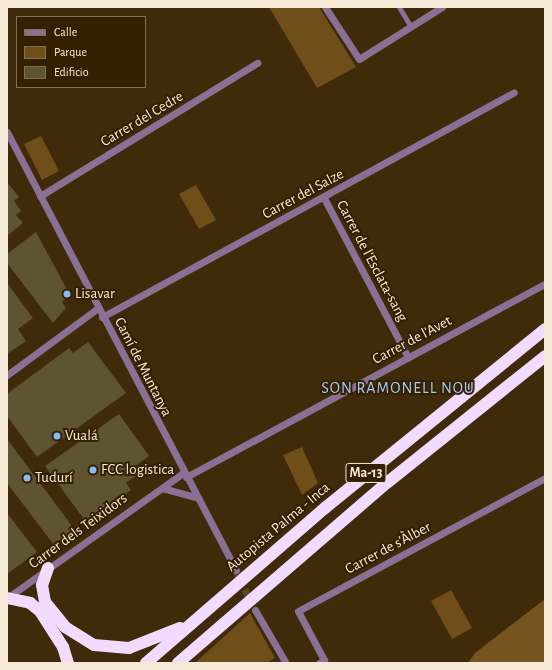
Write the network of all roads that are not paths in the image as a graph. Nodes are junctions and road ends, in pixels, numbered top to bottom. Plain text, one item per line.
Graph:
1 (326, 7) edge
2 (399, 7) edge
3 (442, 7) edge
4 (411, 27) junction
5 (257, 63) dead end
6 (514, 92) dead end
7 (7, 132) edge
8 (40, 196) junction
9 (324, 198) junction
10 (545, 284) edge
11 (98, 308) junction
12 (102, 317) junction
13 (545, 329) edge
14 (545, 356) edge
15 (408, 357) junction
16 (7, 375) edge
17 (185, 475) junction
18 (545, 478) edge
19 (162, 488) junction
20 (196, 497) junction
21 (48, 568) junction
22 (236, 570) tunnel mouth
23 (7, 598) edge
24 (255, 610) tunnel mouth
25 (192, 622) junction
26 (68, 663) edge
27 (146, 663) edge
28 (178, 663) edge
29 (286, 663) edge
30 (319, 663) edge

1 - 4 street
2 - 4 street
3 - 4 street
5 - 8 street, Carrer del Cedre
6 - 9 street, Carrer del Salze
7 - 8 street, Camí de Muntanya
8 - 11 street, Camí de Muntanya
9 - 12 street, Carrer del Salze
9 - 15 street, Carrer de l'Esclata-sang
10 - 15 street, Carrer de l'Avet
11 - 12 street, Camí de Muntanya
11 - 16 street
12 - 17 street, Camí de Muntanya
13 - 25 highway, Autopista Palma - Inca / Ma-13
14 - 28 highway, Ma-13
15 - 17 street, Carrer de l'Avet
17 - 19 street, Carrer dels Teixidors
17 - 20 street, Camí de Muntanya
18 - 30 street, Carrer de s'Àlber
19 - 20 street
19 - 21 street, Carrer dels Teixidors
20 - 22 street, Camí de Muntanya
21 - 23 street, Carrer dels Teixidors
21 - 25 highway
23 - 26 highway
24 - 29 street
25 - 27 highway, Autopista Palma - Inca / Ma-13

